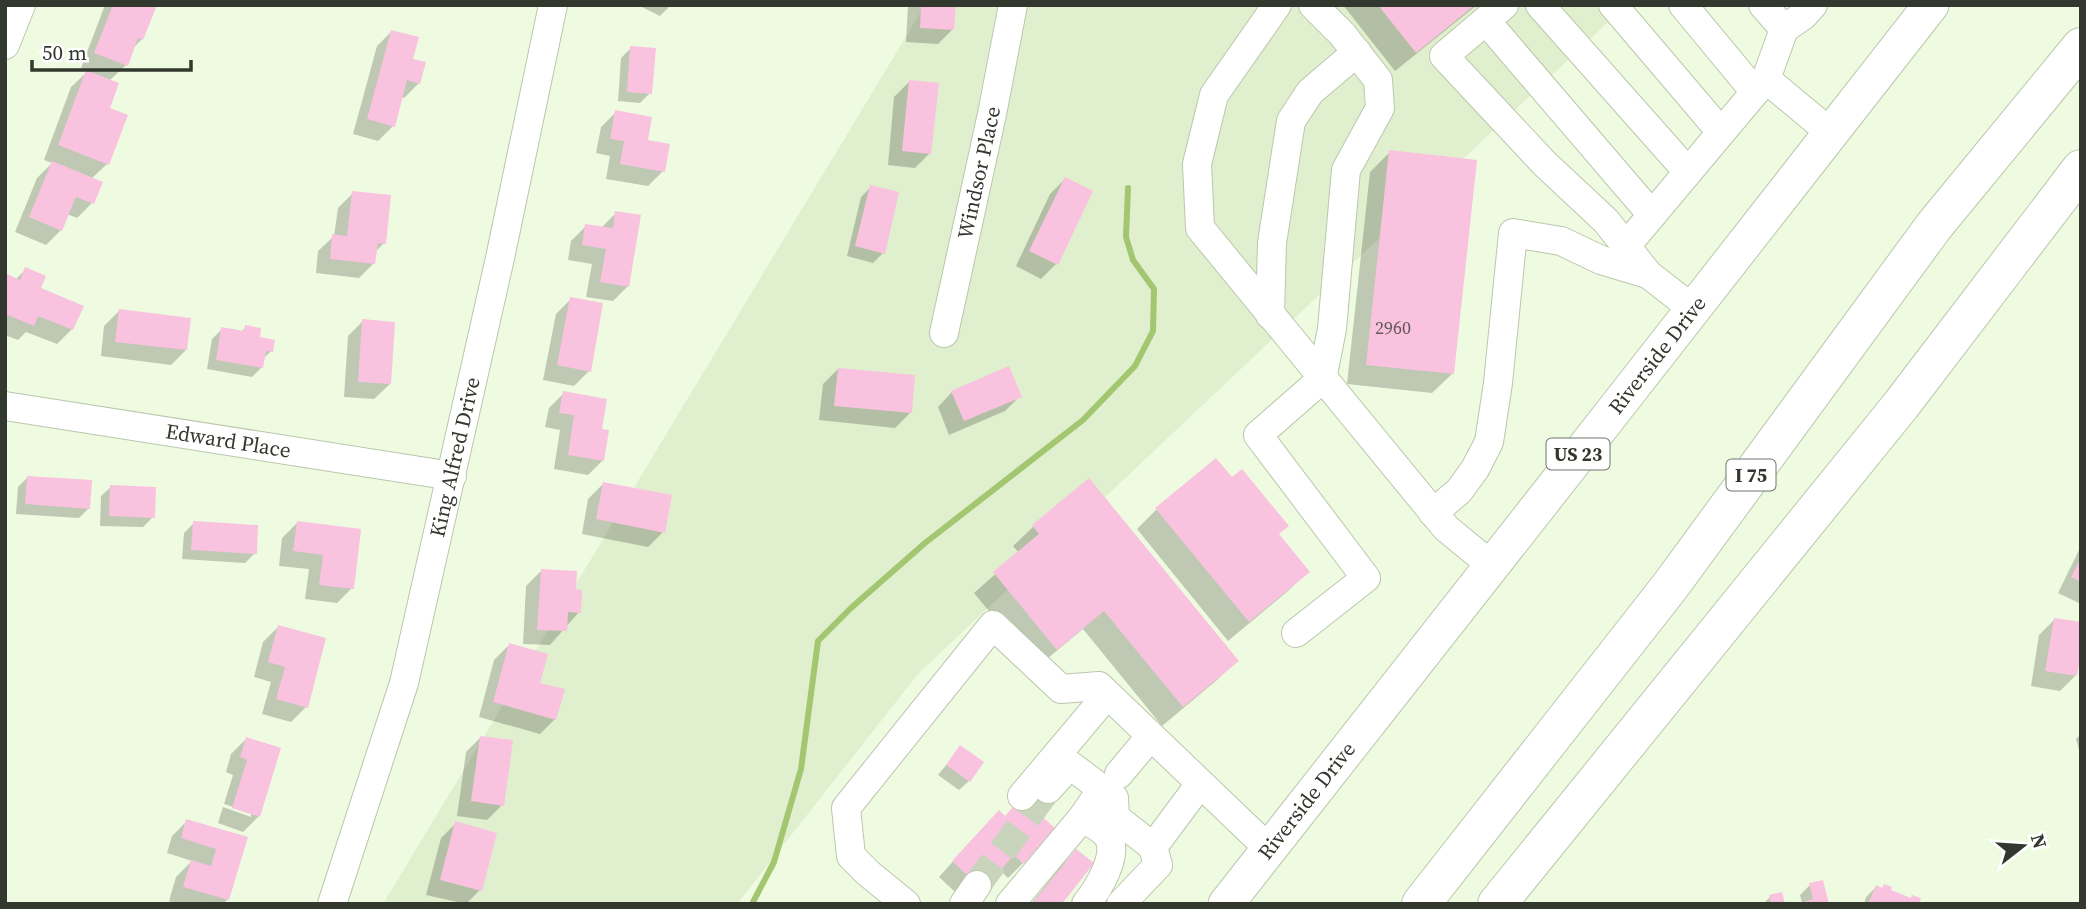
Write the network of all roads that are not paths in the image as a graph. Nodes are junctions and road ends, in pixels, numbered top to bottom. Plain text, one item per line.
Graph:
1 (21, 5) edge
2 (553, 5) edge
3 (1277, 5) edge
4 (1313, 5) edge
5 (1540, 5) edge
6 (1613, 5) edge
7 (1683, 5) edge
8 (1763, 5) edge
9 (1813, 5) edge
10 (1931, 5) edge
11 (1012, 8) edge
12 (1495, 13) edge
13 (1784, 29) junction
14 (5, 45) edge
15 (2081, 47) edge
16 (1357, 52) junction
17 (1761, 85) junction
18 (1721, 132) junction
19 (1832, 134) junction
20 (2081, 169) edge
21 (1688, 172) junction
22 (1652, 215) junction
23 (1626, 246) junction
24 (1648, 274) junction
25 (1693, 309) junction
26 (1270, 315) junction
27 (944, 333) dead end
28 (1322, 379) junction
29 (5, 406) edge
30 (452, 476) junction
31 (1433, 513) junction
32 (1491, 565) junction
33 (1296, 633) dead end
34 (1107, 695) junction
35 (1150, 737) junction
36 (1110, 781) junction
37 (1200, 785) junction
38 (1082, 818) junction
39 (1153, 847) junction
40 (1269, 849) junction
41 (332, 904) edge
42 (906, 904) edge
43 (1010, 904) edge
44 (1086, 904) edge
45 (1121, 904) edge
46 (1226, 904) edge
47 (1421, 904) edge
48 (1497, 904) edge

1 - 14 street
2 - 30 street, King Alfred Drive
3 - 26 street
4 - 16 street
5 - 21 street
6 - 18 street
7 - 17 street
8 - 13 street
9 - 13 street
10 - 19 main road, Riverside Drive / US 23
11 - 27 street, Windsor Place
12 - 22 street
12 - 23 street
13 - 17 street
15 - 47 highway, I 75
16 - 26 street
16 - 28 street
17 - 18 street
17 - 19 street
18 - 21 street
19 - 25 main road, Riverside Drive / US 23
20 - 48 highway
21 - 22 street
22 - 23 street
23 - 24 street
24 - 25 street
24 - 31 street
25 - 32 main road, Riverside Drive / US 23
26 - 28 street
28 - 31 street
28 - 33 street
29 - 30 street, Edward Place
30 - 41 street, King Alfred Drive
31 - 32 street
32 - 40 main road, Riverside Drive / US 23
34 - 35 street
34 - 36 street
34 - 42 street
35 - 36 street
35 - 37 street
36 - 38 street
36 - 39 street
37 - 39 street
37 - 40 street
38 - 43 street
38 - 44 street
39 - 45 street
40 - 46 main road, Riverside Drive / US 23

